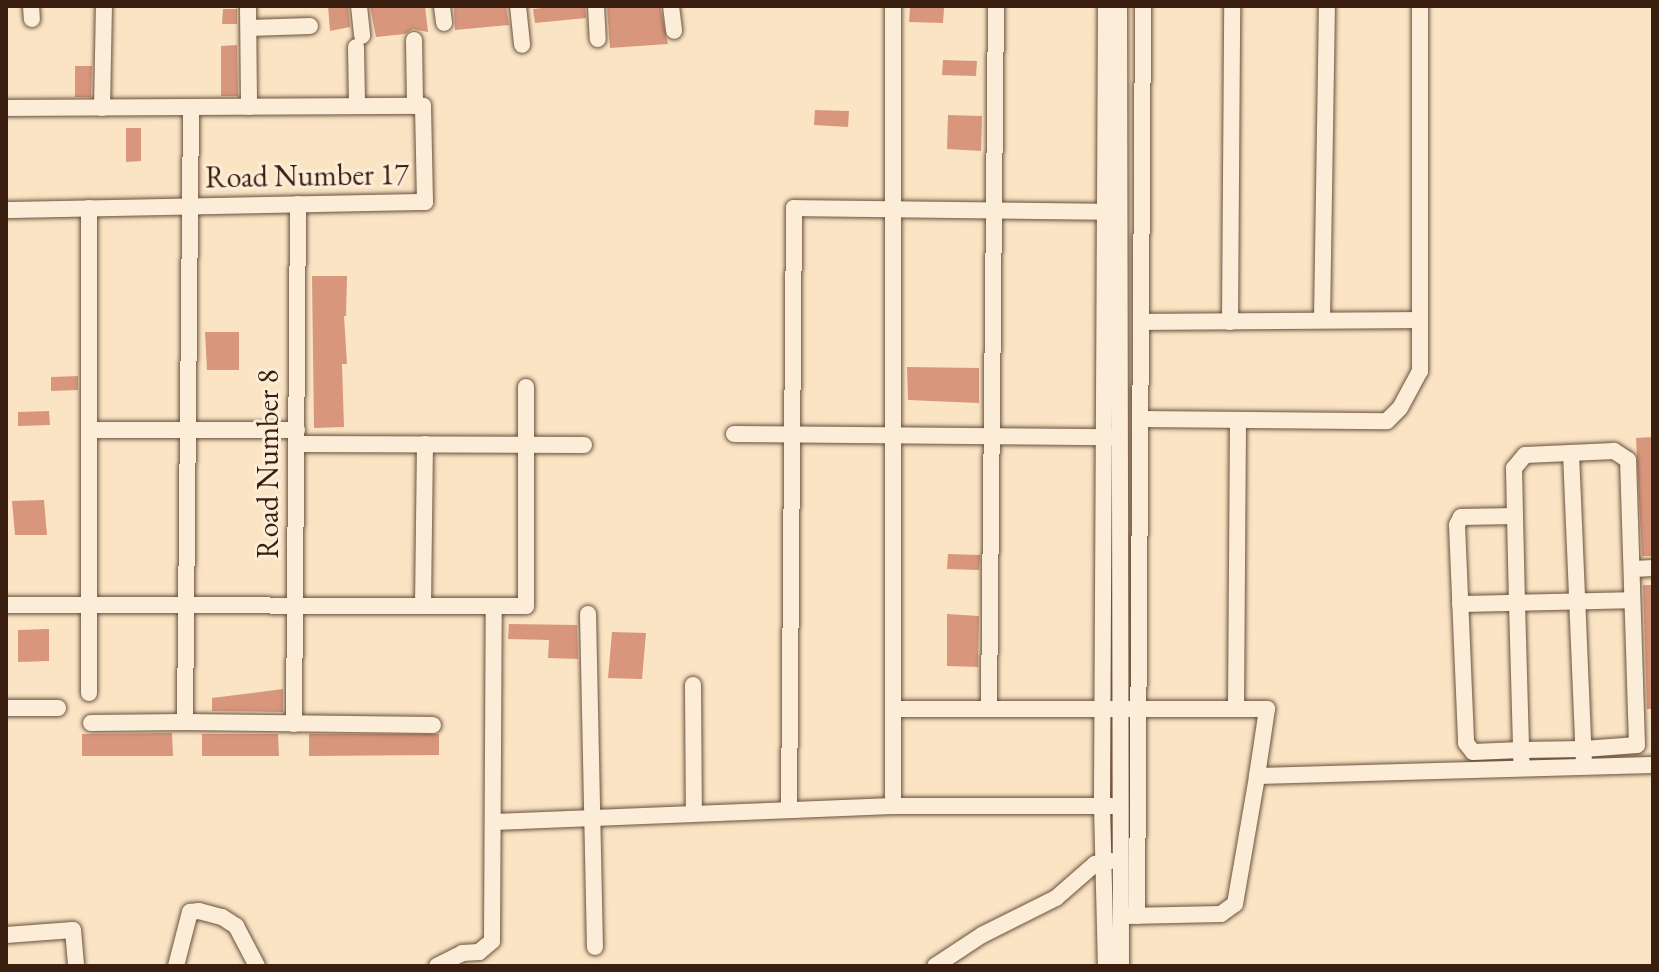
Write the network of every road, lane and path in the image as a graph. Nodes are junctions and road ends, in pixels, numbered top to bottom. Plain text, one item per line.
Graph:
1 (104, 6) edge
2 (248, 6) edge
3 (359, 6) edge
4 (518, 6) edge
5 (596, 6) edge
6 (671, 6) edge
7 (893, 6) edge
8 (996, 6) edge
9 (1143, 6) edge
10 (1232, 6) edge
11 (1327, 6) edge
12 (1420, 6) edge
13 (1117, 8) edge
14 (310, 26) dead end
15 (249, 28) junction
16 (674, 31) dead end
17 (598, 39) dead end
18 (414, 40) dead end
19 (522, 45) dead end
20 (357, 106) junction
21 (419, 106) junction
22 (191, 107) junction
23 (249, 107) junction
24 (6, 108) edge
25 (102, 108) junction
26 (298, 204) junction
27 (190, 206) junction
28 (89, 208) junction
29 (893, 208) junction
30 (994, 209) junction
31 (6, 210) edge
32 (1111, 212) junction
33 (1322, 320) junction
34 (1417, 320) junction
35 (1141, 322) junction
36 (1230, 322) junction
37 (526, 387) dead end
38 (1141, 419) junction
39 (1238, 420) junction
40 (89, 430) junction
41 (187, 430) junction
42 (734, 434) dead end
43 (792, 434) junction
44 (893, 435) junction
45 (992, 436) junction
46 (296, 437) junction
47 (1111, 437) junction
48 (425, 444) junction
49 (526, 445) junction
50 (584, 445) dead end
51 (1571, 453) junction
52 (1515, 516) junction
53 (1653, 568) edge
54 (1634, 569) dead end
55 (1632, 600) junction
56 (1578, 601) junction
57 (1517, 603) junction
58 (1460, 604) junction
59 (6, 605) edge
60 (89, 605) junction
61 (185, 606) junction
62 (296, 606) junction
63 (423, 606) junction
64 (494, 606) junction
65 (588, 614) dead end
66 (693, 685) dead end
67 (89, 693) dead end
68 (989, 707) junction
69 (6, 708) edge
70 (58, 708) dead end
71 (1111, 708) junction
72 (1236, 708) junction
73 (893, 709) junction
74 (1140, 709) junction
75 (185, 722) junction
76 (91, 723) dead end
77 (294, 724) junction
78 (433, 725) dead end
79 (1584, 749) junction
80 (1521, 750) junction
81 (1653, 765) edge
82 (1585, 767) junction
83 (1522, 768) junction
84 (1257, 776) junction
85 (893, 806) junction
86 (1110, 806) junction
87 (789, 810) junction
88 (694, 813) junction
89 (591, 818) junction
90 (494, 822) junction
91 (1111, 861) junction
92 (1120, 916) junction
93 (1137, 916) junction
94 (6, 935) edge
95 (595, 947) dead end
96 (76, 966) edge
97 (176, 966) edge
98 (257, 966) edge
99 (437, 966) edge
100 (935, 966) edge
101 (1106, 966) edge
102 (1121, 966) edge

1 - 25 street
2 - 15 street
3 - 20 street
4 - 19 street
5 - 17 street
6 - 16 street
7 - 29 street
8 - 30 street
9 - 35 street
10 - 36 street
11 - 33 street
12 - 34 street
13 - 32 street
14 - 15 street
15 - 23 street
18 - 21 street
20 - 21 street
20 - 23 street
21 - 26 street, Road Number 17
22 - 23 street
22 - 25 street
22 - 27 street
24 - 25 street
26 - 27 street, Road Number 17
26 - 46 street, Road Number 8
27 - 28 street, Road Number 17
27 - 41 street
28 - 31 street, Road Number 17
28 - 40 street
29 - 30 street
29 - 43 street
29 - 44 street
30 - 32 street
30 - 45 street
32 - 47 street
33 - 34 street
33 - 36 street
34 - 39 street
35 - 36 street
35 - 38 street
37 - 49 street
38 - 39 street
38 - 74 street
39 - 72 street
40 - 41 street
40 - 60 street
41 - 46 street
41 - 61 street
42 - 43 street
43 - 44 street
43 - 87 street
44 - 45 street
44 - 73 street
45 - 47 street
45 - 68 street
46 - 48 street
46 - 62 street, Road Number 8
47 - 71 street
48 - 49 street
48 - 63 street
49 - 50 street
49 - 64 street
51 - 52 street
51 - 55 street
51 - 56 street
52 - 57 street
52 - 58 street
53 - 54 street
55 - 56 street
55 - 79 street
56 - 57 street
56 - 79 street
57 - 58 street
57 - 80 street
58 - 80 street
59 - 60 street
60 - 61 street
60 - 67 street
61 - 62 street
61 - 75 street
62 - 63 street
62 - 77 street, Road Number 8
63 - 64 street
64 - 90 street
65 - 89 street
66 - 88 street
68 - 71 street
68 - 73 street
69 - 70 street
71 - 74 street
71 - 86 street
72 - 74 street
72 - 84 street
73 - 85 street
74 - 93 street
75 - 76 street
75 - 77 street
77 - 78 street
79 - 80 street
79 - 82 street
80 - 83 street
81 - 82 street
82 - 83 street
83 - 84 street
84 - 93 street
85 - 86 street
85 - 87 street
86 - 91 street
87 - 88 street
88 - 89 street
89 - 90 street
89 - 95 street
90 - 99 street
91 - 92 street
91 - 100 street
91 - 101 street
92 - 93 street
92 - 102 street
94 - 96 street
97 - 98 street

